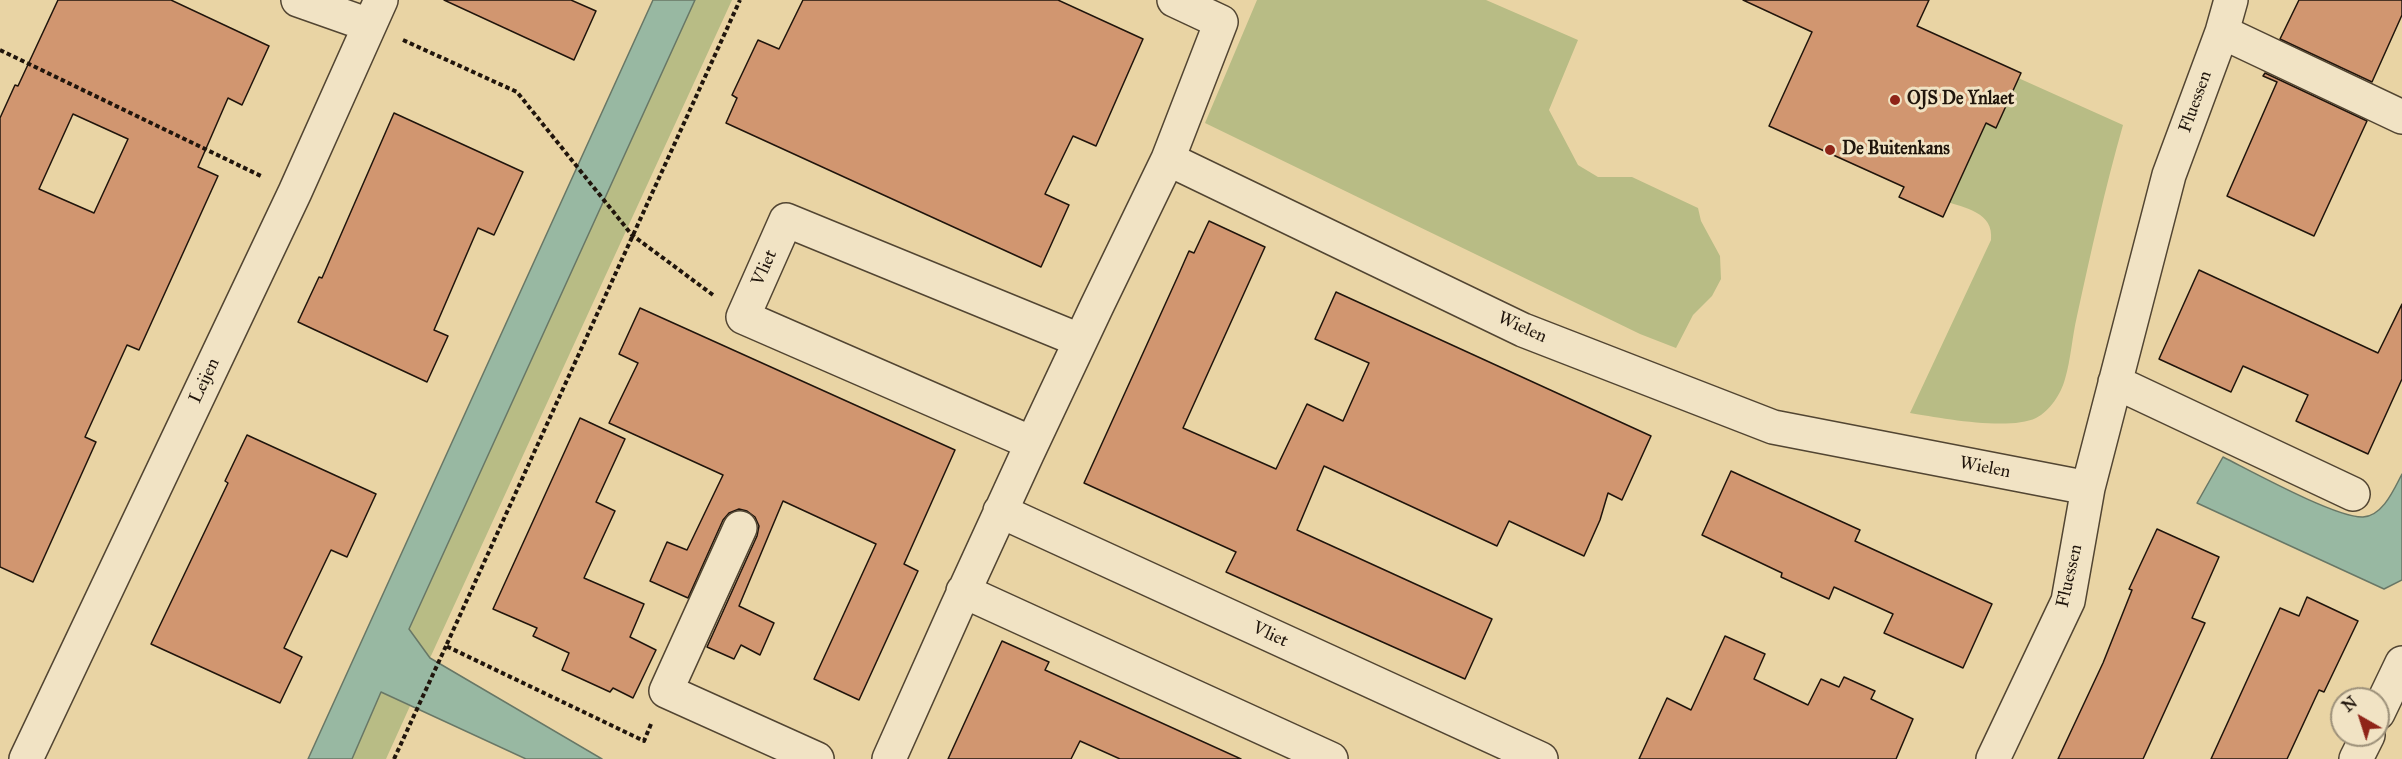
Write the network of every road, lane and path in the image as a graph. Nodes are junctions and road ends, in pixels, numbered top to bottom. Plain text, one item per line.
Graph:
1 (298, 0) edge
2 (740, 0) edge
3 (1174, 0) edge
4 (2231, 0) edge
5 (375, 12) edge
6 (2222, 32) junction
7 (0, 50) edge
8 (2402, 117) edge
9 (1168, 159) junction
10 (295, 192) junction
11 (632, 235) junction
12 (743, 317) junction
13 (1079, 340) junction
14 (2115, 382) junction
15 (1032, 443) junction
16 (2088, 488) junction
17 (2353, 494) dead end
18 (1000, 511) junction
19 (740, 528) dead end
20 (963, 591) junction
21 (446, 646) junction
22 (2402, 663) edge
23 (2390, 688) edge
24 (666, 691) junction
25 (26, 759) edge
26 (394, 759) edge
27 (817, 759) edge
28 (889, 759) edge
29 (1331, 759) edge
30 (1541, 759) edge
31 (1993, 759) edge

1 - 5 street
2 - 11 path
3 - 9 street
4 - 6 street, Fluessen
5 - 10 street, Leijen
5 - 11 path
6 - 8 street
6 - 14 street, Fluessen
7 - 10 path
9 - 13 street
9 - 16 street, Wielen
10 - 25 street, Leijen
11 - 12 path
11 - 21 path
12 - 13 street, Vliet
12 - 15 street
13 - 15 street
14 - 16 street, Fluessen
14 - 17 street
15 - 18 street
16 - 31 street, Fluessen
18 - 20 street
18 - 30 street, Vliet
19 - 24 street
20 - 28 street
20 - 29 street
21 - 24 path
21 - 26 path
22 - 23 street
24 - 27 street

